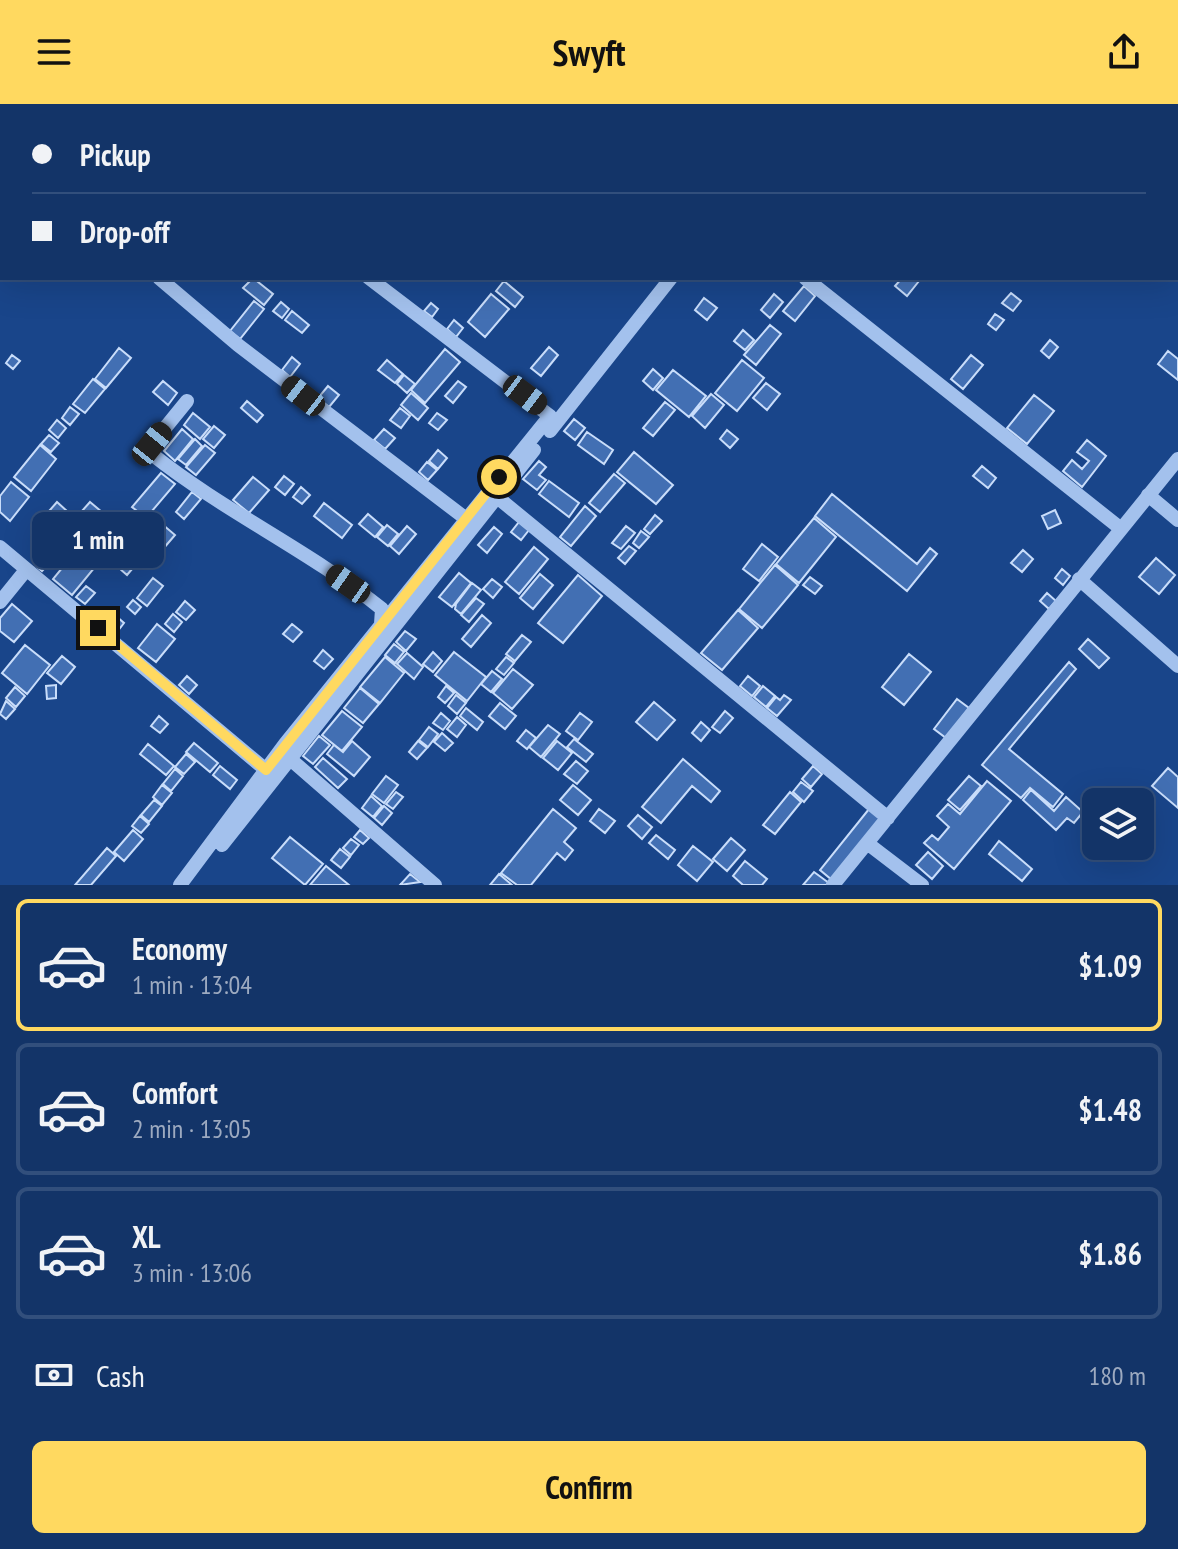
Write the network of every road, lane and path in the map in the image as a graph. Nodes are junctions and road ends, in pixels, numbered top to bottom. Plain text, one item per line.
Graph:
1 (161, 280) edge
2 (372, 280) edge
3 (669, 280) edge
4 (808, 280) edge
5 (187, 401) dead end
6 (1178, 459) edge
7 (1148, 495) junction
8 (497, 497) junction
9 (465, 518) junction
10 (1178, 520) edge
11 (1120, 528) junction
12 (0, 547) edge
13 (26, 570) junction
14 (1079, 579) junction
15 (0, 602) edge
16 (381, 624) junction
17 (1178, 666) edge
18 (289, 758) junction
19 (266, 770) junction
20 (888, 818) junction
21 (867, 843) junction
22 (180, 885) edge
23 (191, 885) edge
24 (435, 885) edge
25 (833, 885) edge
26 (922, 885) edge

1 - 9 street
2 - 9 street
3 - 8 street
4 - 11 street
5 - 16 street
6 - 7 street
7 - 10 street
7 - 11 street
8 - 18 street
8 - 20 street
9 - 16 street
11 - 14 street
12 - 13 street
13 - 15 street
13 - 19 street
14 - 17 street
14 - 20 street
16 - 19 street
18 - 23 street
18 - 24 street
19 - 22 street
20 - 21 street
21 - 25 street
21 - 26 street

